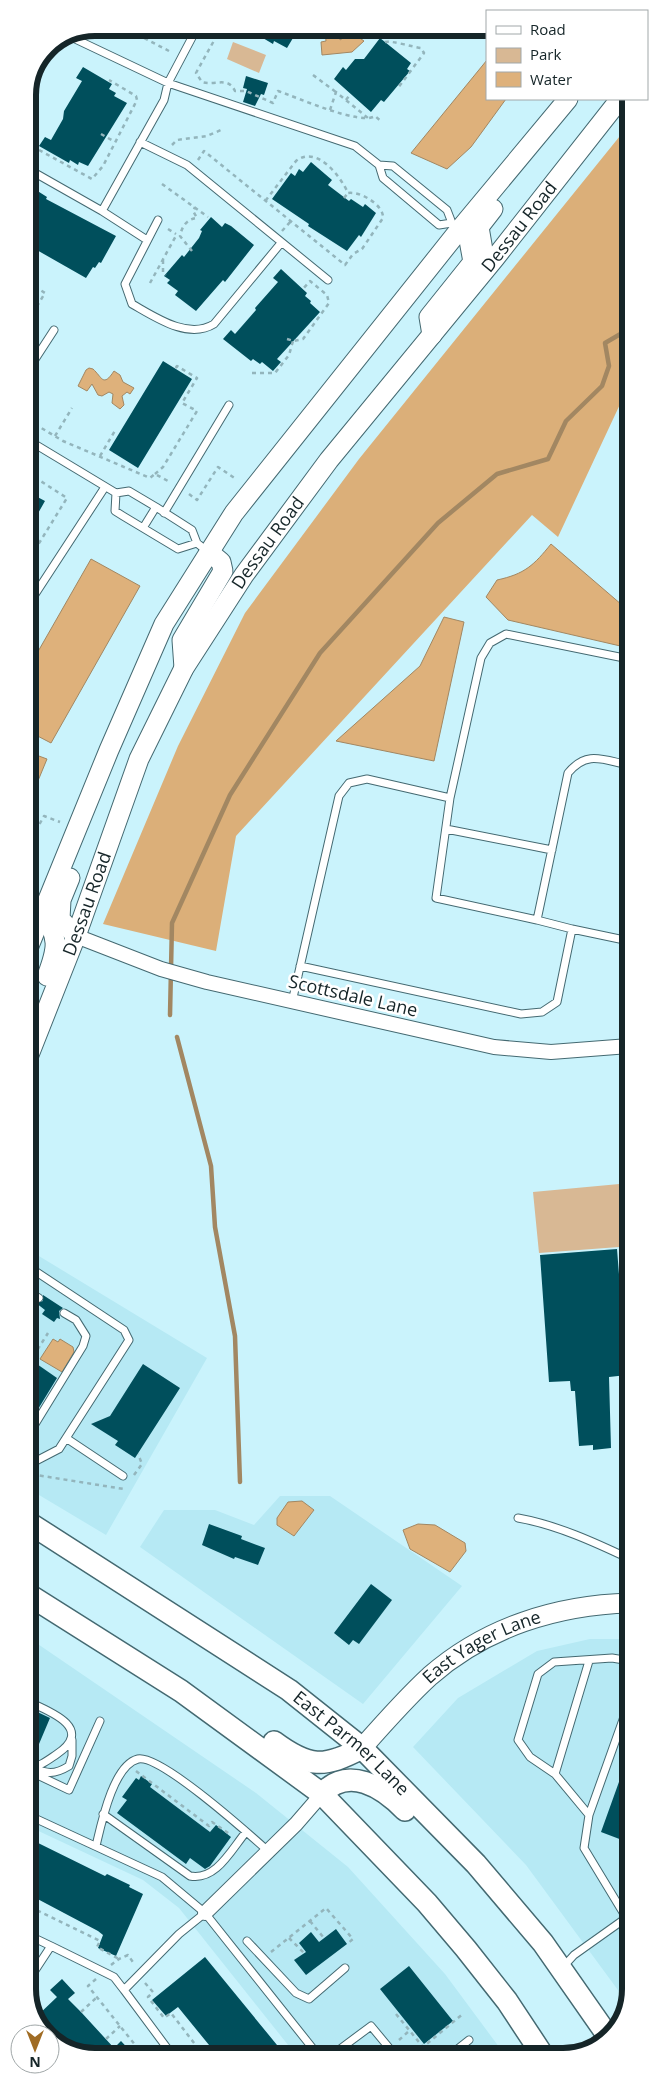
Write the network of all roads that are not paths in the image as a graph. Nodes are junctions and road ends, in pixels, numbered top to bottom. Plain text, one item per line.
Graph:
1 (193, 36) edge
2 (76, 39) edge
3 (168, 83) junction
4 (567, 100) edge
5 (619, 100) edge
6 (140, 142) junction
7 (520, 157) junction
8 (379, 164) junction
9 (36, 176) edge
10 (102, 211) junction
11 (158, 220) dead end
12 (456, 226) junction
13 (147, 240) junction
14 (281, 243) junction
15 (486, 268) junction
16 (328, 280) dead end
17 (54, 330) dead end
18 (432, 335) junction
19 (36, 358) edge
20 (229, 404) dead end
21 (36, 445) edge
22 (105, 487) junction
23 (116, 493) junction
24 (156, 507) junction
25 (164, 513) junction
26 (143, 528) junction
27 (203, 548) junction
28 (36, 593) edge
29 (622, 658) edge
30 (184, 668) junction
31 (622, 764) edge
32 (450, 798) junction
33 (78, 828) junction
34 (446, 829) junction
35 (552, 850) junction
36 (36, 898) edge
37 (36, 907) edge
38 (537, 920) junction
39 (572, 929) junction
40 (76, 936) junction
41 (622, 940) edge
42 (300, 966) junction
43 (292, 1002) junction
44 (45, 1014) junction
45 (36, 1037) edge
46 (622, 1047) edge
47 (36, 1271) edge
48 (36, 1296) edge
49 (39, 1298) dead end
50 (64, 1313) dead end
51 (36, 1423) edge
52 (66, 1438) junction
53 (36, 1461) edge
54 (123, 1476) dead end
55 (518, 1518) dead end
56 (36, 1527) edge
57 (622, 1556) edge
58 (39, 1603) edge
59 (622, 1603) edge
60 (622, 1660) edge
61 (589, 1661) junction
62 (168, 1682) junction
63 (36, 1705) edge
64 (100, 1722) dead end
65 (622, 1722) edge
66 (72, 1739) junction
67 (362, 1748) junction
68 (36, 1766) edge
69 (36, 1769) edge
70 (36, 1771) edge
71 (555, 1774) junction
72 (322, 1794) junction
73 (103, 1814) junction
74 (589, 1815) junction
75 (36, 1819) edge
76 (246, 1832) junction
77 (96, 1846) junction
78 (268, 1851) junction
79 (484, 1872) junction
80 (622, 1911) edge
81 (205, 1913) junction
82 (622, 1921) edge
83 (36, 1939) edge
84 (248, 1942) dead end
85 (50, 1946) junction
86 (36, 1968) edge
87 (345, 1968) dead end
88 (561, 1969) junction
89 (124, 1990) junction
90 (604, 2031) edge
91 (469, 2040) dead end
92 (166, 2048) edge
93 (312, 2048) edge
94 (341, 2048) edge
95 (389, 2048) edge
96 (459, 2048) edge
97 (538, 2048) edge

1 - 3 lane
2 - 3 lane
3 - 6 lane
3 - 8 lane
4 - 7 main road, Dessau Road
5 - 15 main road, Dessau Road
6 - 10 lane
6 - 14 lane
7 - 12 main road, Dessau Road
7 - 15 main road
8 - 12 lane
8 - 12 lane
9 - 10 lane
10 - 13 lane
11 - 13 lane
12 - 18 main road
12 - 27 main road, Dessau Road
13 - 14 lane
14 - 16 lane
15 - 18 main road, Dessau Road
17 - 19 lane
18 - 30 main road, Dessau Road
20 - 25 lane
21 - 22 lane
22 - 23 lane
22 - 28 lane
23 - 24 lane
23 - 26 lane
24 - 25 lane
24 - 26 lane
25 - 27 lane
26 - 27 lane
27 - 30 main road
27 - 33 main road, Dessau Road
29 - 32 lane
30 - 40 main road, Dessau Road
31 - 35 lane
32 - 34 lane
32 - 42 lane
33 - 36 main road, Dessau Road
33 - 40 main road
34 - 35 lane
34 - 38 lane
35 - 38 lane
37 - 44 main road
38 - 39 lane
39 - 41 lane
39 - 42 lane
40 - 43 street, Scottsdale Lane
40 - 44 main road, Dessau Road
42 - 43 lane
43 - 46 street, Scottsdale Lane
44 - 45 main road, Dessau Road
47 - 52 lane
48 - 49 lane
50 - 51 lane
52 - 53 lane
52 - 54 lane
55 - 57 lane
56 - 67 main road, East Parmer Lane
58 - 62 main road
59 - 67 main road, East Yager Lane
60 - 61 lane
61 - 71 lane
61 - 71 lane
62 - 67 main road
62 - 72 main road
63 - 66 lane
64 - 70 lane
65 - 74 lane
66 - 68 lane
66 - 69 lane
67 - 79 main road, East Parmer Lane
71 - 74 lane
72 - 78 street
72 - 79 main road
72 - 97 main road
73 - 76 lane
73 - 76 lane
73 - 77 lane
74 - 80 lane
75 - 77 lane
76 - 78 lane
77 - 81 lane
78 - 81 street
79 - 88 main road, East Parmer Lane
81 - 89 lane
81 - 93 lane
82 - 88 lane
83 - 85 lane
84 - 87 lane
85 - 86 lane
85 - 89 lane
88 - 90 main road, East Parmer Lane
89 - 92 lane
91 - 96 lane
94 - 95 lane

